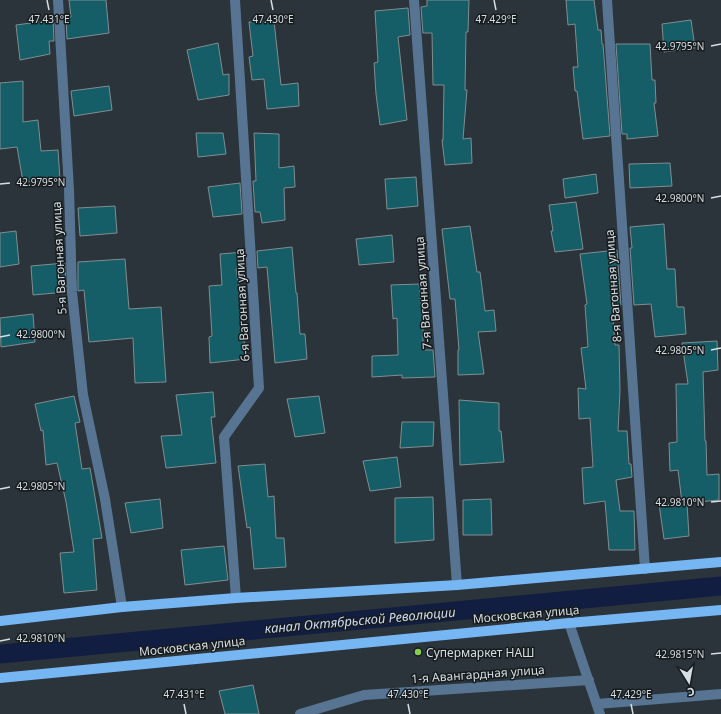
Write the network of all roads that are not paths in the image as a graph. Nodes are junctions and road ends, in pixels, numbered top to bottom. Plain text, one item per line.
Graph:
1 (58, 0) edge
2 (235, 0) edge
3 (414, 0) edge
4 (608, 0) edge
5 (721, 562) edge
6 (645, 569) junction
7 (457, 585) junction
8 (236, 598) junction
9 (122, 606) junction
10 (721, 610) edge
11 (0, 620) edge
12 (569, 622) junction
13 (0, 678) edge
14 (589, 680) junction
15 (721, 694) edge
16 (598, 709) edge
17 (300, 714) edge

1 - 9 street, 5-я Вагонная улица
2 - 8 street, 6-я Вагонная улица
3 - 7 street, 7-я Вагонная улица
4 - 6 street, 8-я Вагонная улица
5 - 6 main road
6 - 7 main road
7 - 8 main road
8 - 9 main road
9 - 11 main road
10 - 12 main road, Московская улица
12 - 13 main road, Московская улица
12 - 14 street
14 - 16 street
14 - 17 street, 1-я Авангардная улица
15 - 16 street

